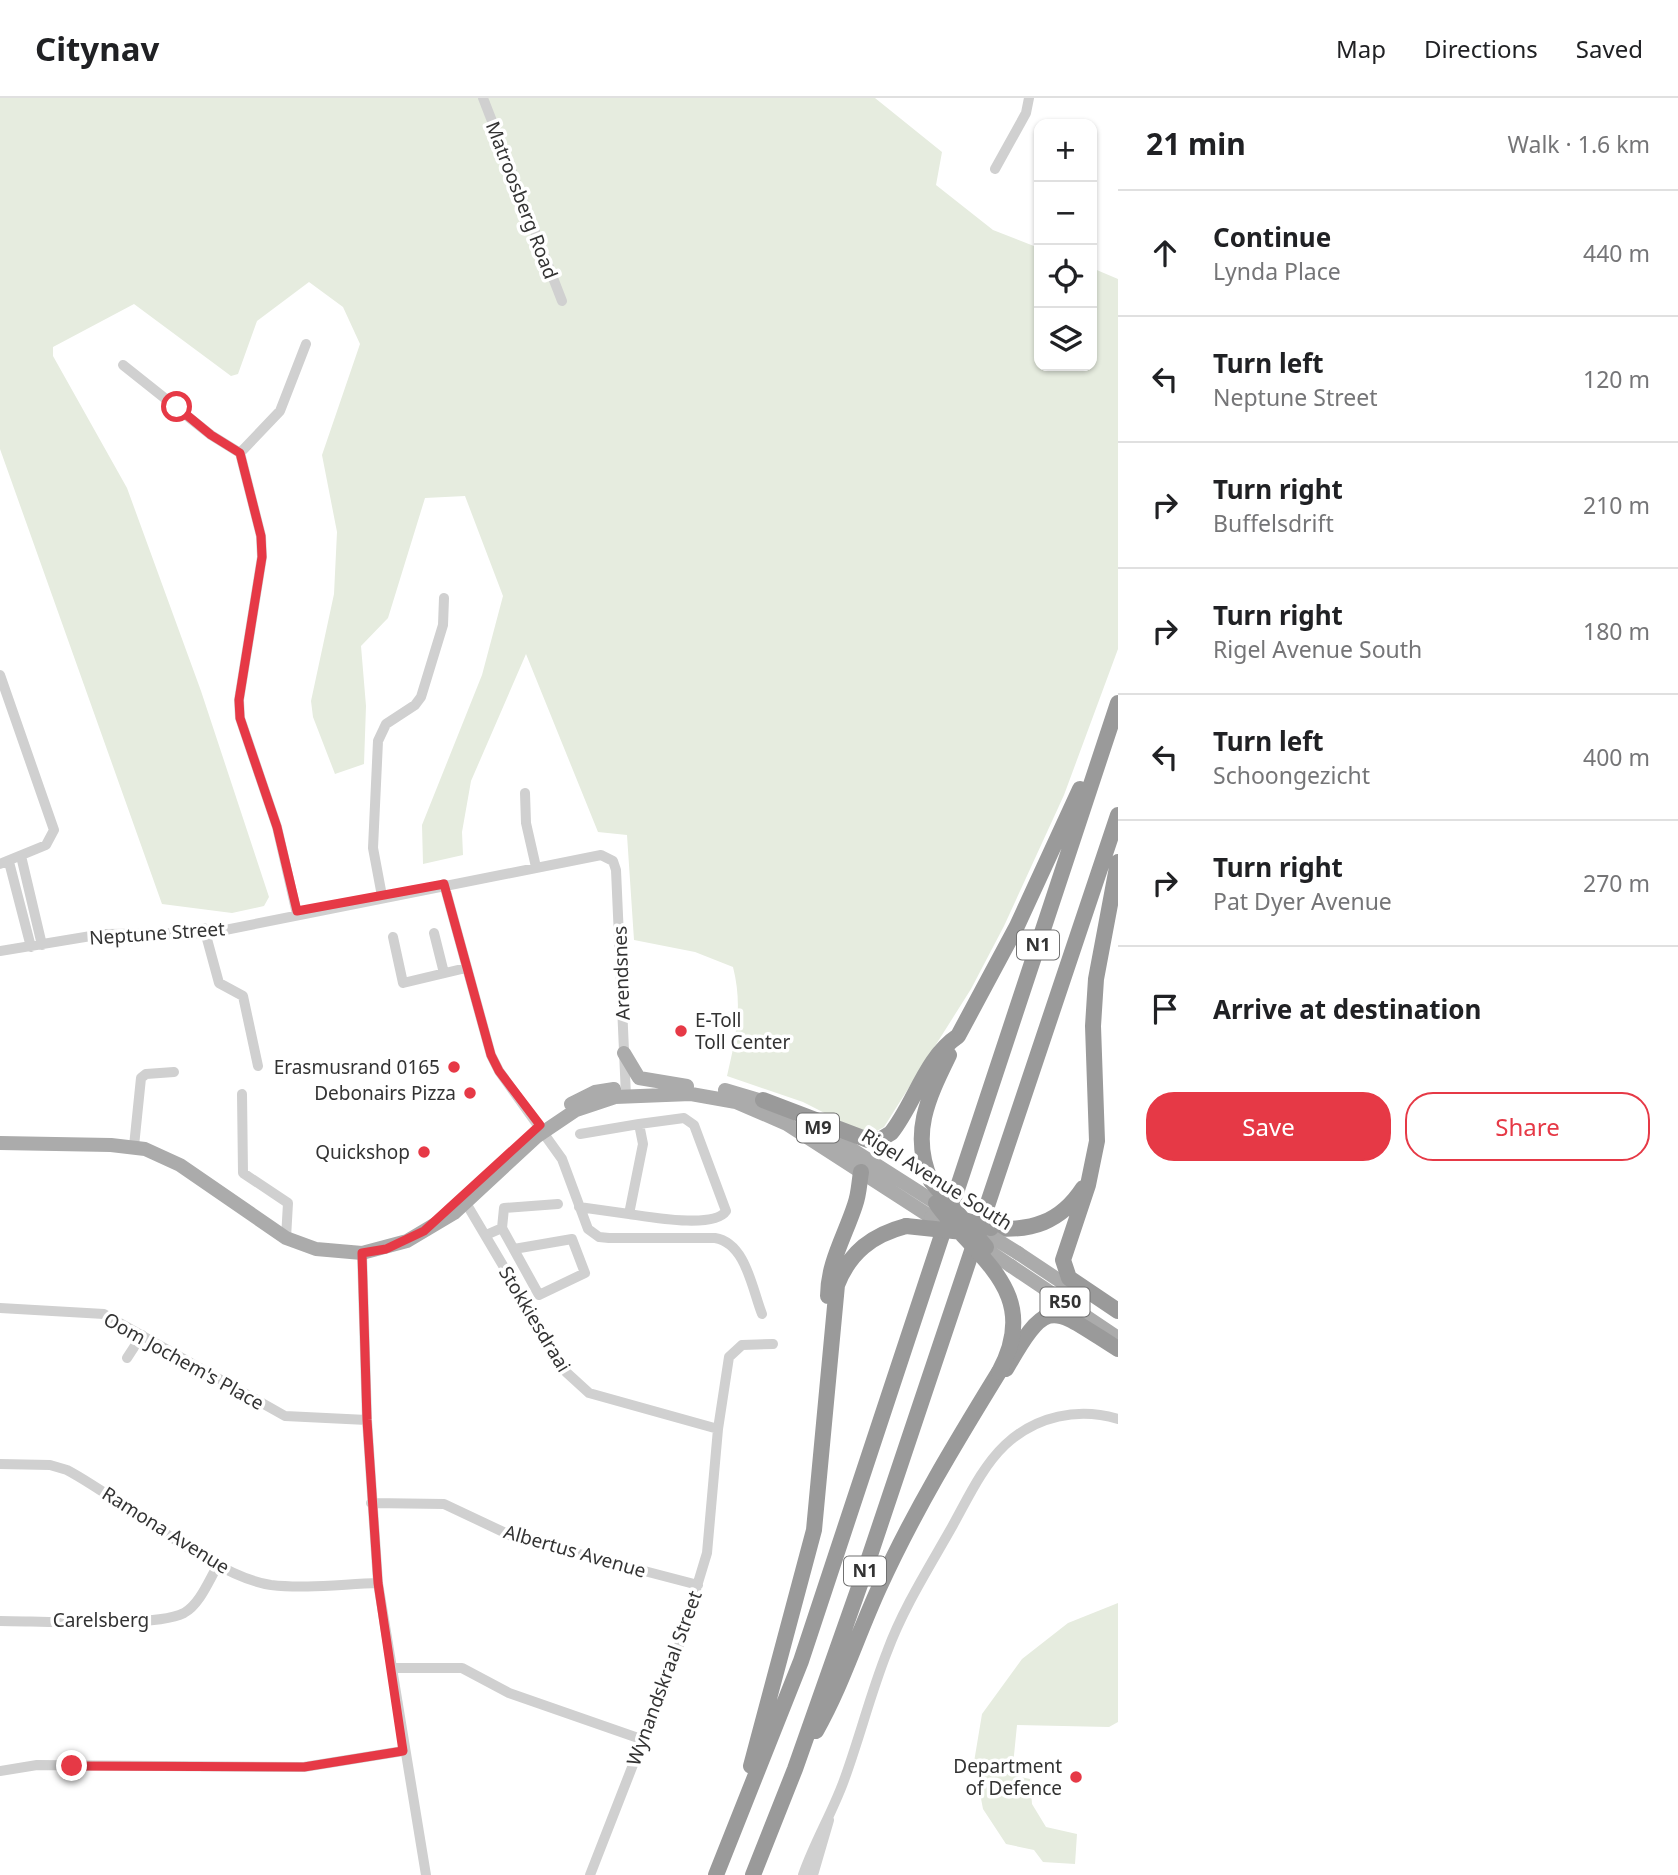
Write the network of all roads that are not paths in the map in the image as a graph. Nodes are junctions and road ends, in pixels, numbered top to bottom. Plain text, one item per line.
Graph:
1 (483, 98) edge
2 (1029, 98) edge
3 (995, 169) dead end
4 (562, 301) dead end
5 (306, 344) dead end
6 (123, 365) dead end
7 (240, 453) junction
8 (444, 598) dead end
9 (0, 675) edge
10 (1118, 704) edge
11 (526, 793) dead end
12 (1118, 815) edge
13 (21, 856) junction
14 (605, 856) joint
15 (1118, 862) edge
16 (4, 863) edge
17 (536, 867) junction
18 (444, 884) junction
19 (382, 896) junction
20 (297, 913) junction
21 (204, 931) junction
22 (434, 933) dead end
23 (393, 937) dead end
24 (36, 943) junction
25 (0, 950) edge
26 (466, 968) junction
27 (444, 973) junction
28 (958, 1036) junction
29 (624, 1053) junction
30 (258, 1066) dead end
31 (174, 1072) dead end
32 (696, 1087) junction
33 (625, 1092) junction
34 (242, 1094) dead end
35 (763, 1100) junction
36 (1096, 1106) junction
37 (639, 1124) junction
38 (542, 1128) junction
39 (580, 1134) dead end
40 (0, 1143) edge
41 (134, 1146) junction
42 (866, 1166) junction
43 (464, 1199) junction
44 (558, 1204) dead end
45 (579, 1207) junction
46 (628, 1214) junction
47 (947, 1217) junction
48 (502, 1227) junction
49 (485, 1236) junction
50 (987, 1237) junction
51 (286, 1238) junction
52 (514, 1249) junction
53 (362, 1253) junction
54 (1015, 1260) junction
55 (0, 1308) edge
56 (1118, 1311) edge
57 (762, 1314) dead end
58 (1118, 1318) edge
59 (142, 1335) junction
60 (1118, 1338) edge
61 (773, 1344) dead end
62 (1118, 1349) edge
63 (127, 1358) dead end
64 (825, 1407) junction
65 (1118, 1419) edge
66 (367, 1420) junction
67 (965, 1428) junction
68 (719, 1429) junction
69 (0, 1464) edge
70 (371, 1503) junction
71 (218, 1565) junction
72 (378, 1583) junction
73 (698, 1585) junction
74 (0, 1620) edge
75 (392, 1668) junction
76 (640, 1740) junction
77 (403, 1751) junction
78 (795, 1769) junction
79 (0, 1771) edge
80 (830, 1814) junction
81 (732, 1839) junction
82 (426, 1875) edge
83 (590, 1875) edge
84 (716, 1875) edge
85 (753, 1875) edge
86 (803, 1875) edge
87 (814, 1875) edge

1 - 4 street, Matroosberg Road
2 - 3 street
5 - 7 street
6 - 7 street
7 - 20 street
8 - 19 street
9 - 13 street
10 - 28 highway
10 - 81 highway, N1
11 - 17 street
12 - 78 highway, N1
13 - 16 street
13 - 24 street
14 - 17 street, Neptune Street
14 - 29 street, Arendsnes
15 - 36 highway
16 - 24 street
17 - 18 street, Neptune Street
18 - 19 street, Neptune Street
18 - 26 street
19 - 20 street, Neptune Street
20 - 21 street, Neptune Street
21 - 24 street, Neptune Street
21 - 30 street
22 - 27 street
23 - 27 street
24 - 25 street, Neptune Street
26 - 27 street
26 - 38 street
28 - 35 highway
28 - 47 highway, bridge
29 - 32 main road
29 - 33 street, Arendsnes
31 - 41 street
32 - 33 main road, Rigel Avenue South / M9
32 - 35 main road, Rigel Avenue South / M9
33 - 38 main road, Rigel Avenue South / M9
33 - 42 main road, Rigel Avenue South / M9
34 - 51 street
35 - 42 main road, Rigel Avenue South / M9
36 - 50 highway
36 - 56 highway
37 - 39 street
37 - 46 street
37 - 46 street
38 - 43 main road, Rigel Avenue South / M9
38 - 45 street
40 - 41 main road, Rigel Avenue South / M9
41 - 51 main road, Rigel Avenue South / M9
42 - 47 main road, Rigel Avenue South / R50
42 - 47 main road, Rigel Avenue South / R50
42 - 64 highway
43 - 49 street, Stokkiesdraai
43 - 53 main road, Rigel Avenue South / M9
44 - 48 street
45 - 46 street
45 - 57 street
47 - 50 highway, bridge
47 - 50 main road, Rigel Avenue South / R50, bridge
47 - 64 highway, bridge
47 - 67 highway, bridge
48 - 49 street
48 - 52 street
49 - 68 street, Stokkiesdraai
50 - 54 main road, Rigel Avenue South / R50, bridge
51 - 53 main road, Rigel Avenue South / M9
52 - 52 street
53 - 66 street
54 - 58 main road, Rigel Avenue South / R50
54 - 60 main road, Rigel Avenue South / R50
55 - 59 street, Oom Jochem's Place
59 - 63 street
59 - 66 street, Oom Jochem's Place
61 - 68 street, Wynandskraal Street
62 - 67 highway
64 - 81 highway
65 - 80 street
66 - 70 street
67 - 78 highway
68 - 73 street, Wynandskraal Street
69 - 71 street, Ramona Avenue
70 - 72 street
70 - 73 street, Albertus Avenue
71 - 72 street, Ramona Avenue
71 - 74 street, Carelsberg
72 - 75 street
73 - 76 street, Wynandskraal Street
75 - 76 street
75 - 77 street
76 - 83 street, Wynandskraal Street
77 - 79 street
77 - 82 street
78 - 85 highway, N1
80 - 86 street
80 - 87 street
81 - 84 highway, N1

